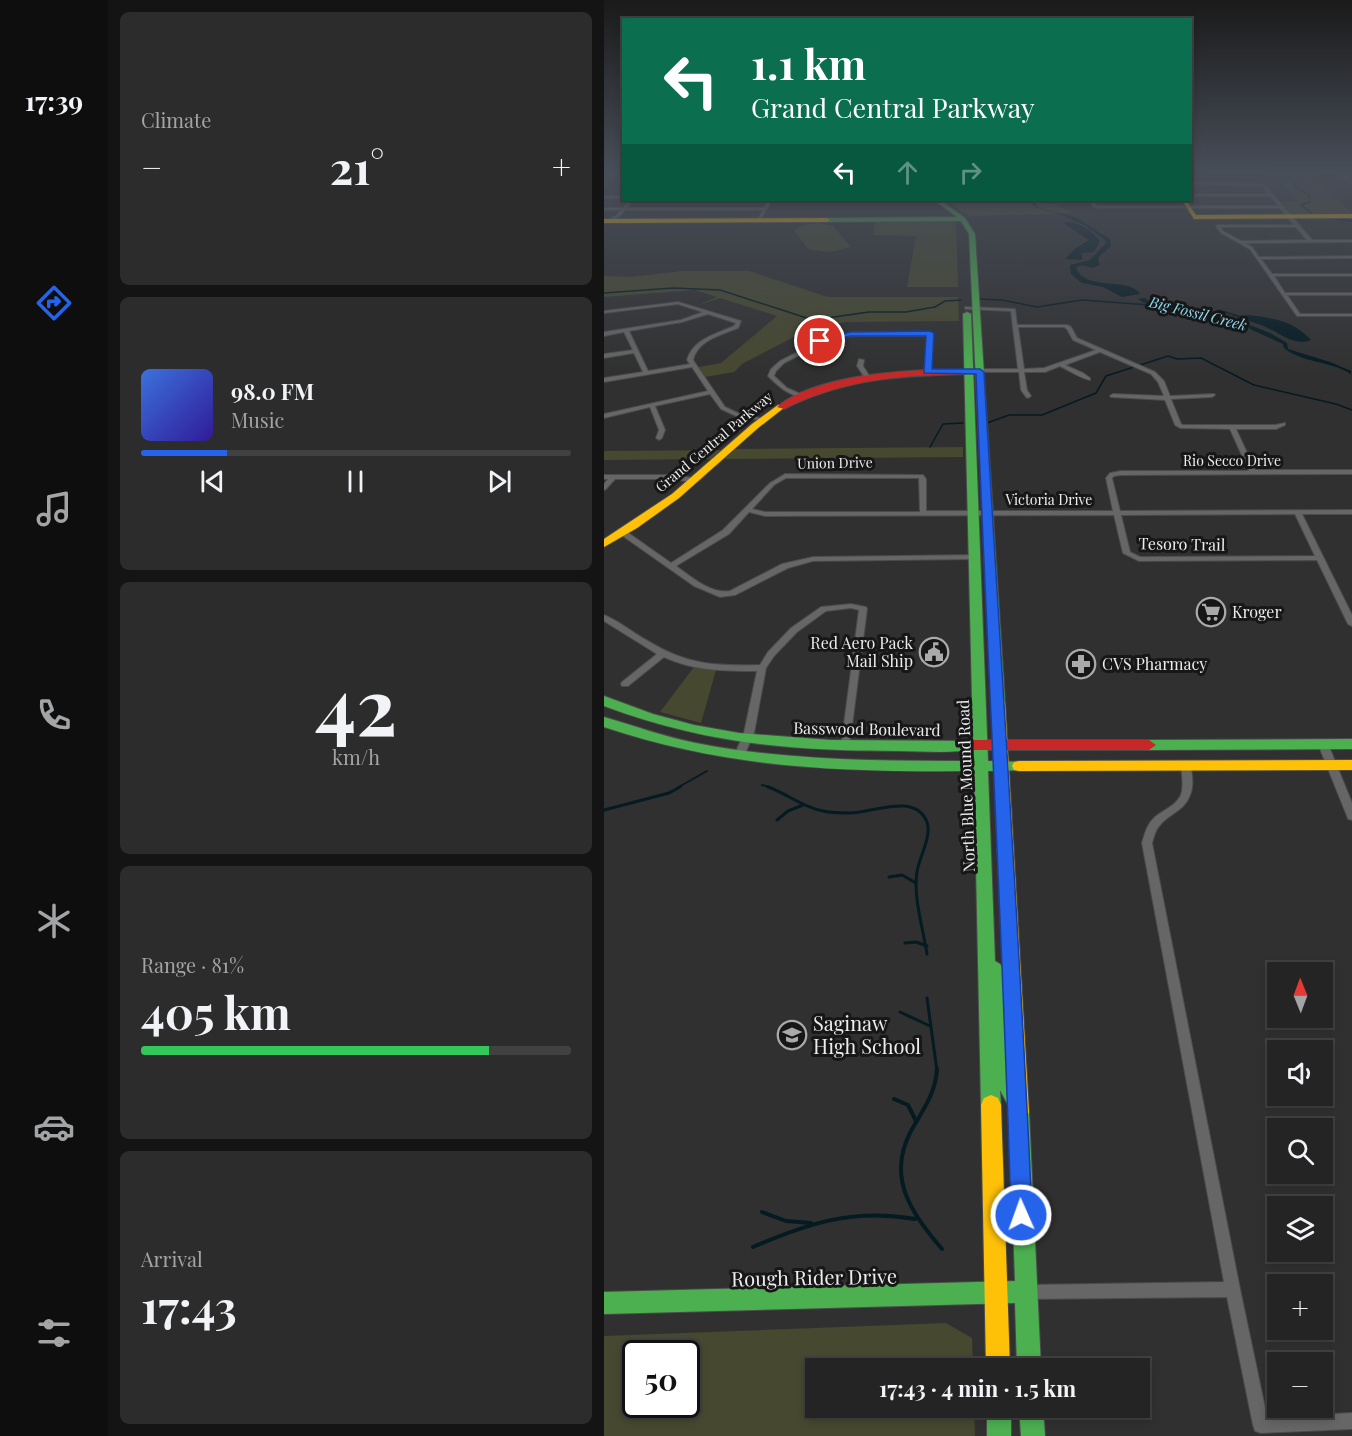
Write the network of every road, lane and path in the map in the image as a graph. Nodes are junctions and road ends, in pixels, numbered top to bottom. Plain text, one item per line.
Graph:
1 (964, 241) edge
2 (972, 241) edge
3 (1240, 242) joint
4 (1311, 242) joint
5 (1351, 242) edge
6 (1351, 257) edge
7 (1259, 258) junction
8 (965, 262) junction
9 (1272, 275) junction
10 (1351, 275) edge
11 (974, 277) junction
12 (1285, 294) junction
13 (1351, 294) edge
14 (971, 303) junction
15 (604, 312) edge
16 (709, 312) junction
17 (1351, 315) edge
18 (1015, 326) junction
19 (626, 330) junction
20 (604, 334) edge
21 (1100, 350) junction
22 (636, 351) junction
23 (604, 356) edge
24 (861, 360) dead end
25 (693, 365) junction
26 (1061, 365) junction
27 (1021, 371) junction
28 (927, 372) junction
29 (974, 372) junction
30 (646, 373) junction
31 (867, 377) junction
32 (604, 380) edge
33 (1088, 380) dead end
34 (711, 392) junction
35 (1212, 395) dead end
36 (800, 396) junction
37 (1028, 396) dead end
38 (1113, 396) dead end
39 (1167, 398) junction
40 (652, 405) junction
41 (604, 416) edge
42 (763, 420) junction
43 (1283, 424) dead end
44 (1233, 428) junction
45 (660, 438) dead end
46 (1253, 472) junction
47 (1351, 472) edge
48 (1112, 474) joint
49 (604, 477) edge
50 (613, 477) junction
51 (696, 480) junction
52 (604, 488) edge
53 (747, 510) junction
54 (1117, 512) junction
55 (1297, 512) junction
56 (1351, 512) edge
57 (923, 513) junction
58 (973, 513) junction
59 (988, 513) junction
60 (624, 534) junction
61 (604, 544) edge
62 (975, 556) junction
63 (1319, 558) junction
64 (671, 566) junction
65 (604, 618) edge
66 (1351, 624) edge
67 (663, 653) junction
68 (762, 668) junction
69 (625, 684) dead end
70 (604, 701) edge
71 (604, 722) edge
72 (746, 740) junction
73 (1223, 744) junction
74 (1323, 744) junction
75 (1351, 744) edge
76 (981, 746) junction
77 (998, 746) junction
78 (846, 747) junction
79 (739, 756) junction
80 (982, 765) junction
81 (1331, 765) junction
82 (1351, 765) edge
83 (1000, 766) junction
84 (1186, 766) junction
85 (1351, 816) edge
86 (986, 966) junction
87 (1017, 1101) junction
88 (1233, 1289) junction
89 (1024, 1292) junction
90 (996, 1294) junction
91 (604, 1303) edge
92 (998, 1358) edge
93 (1028, 1358) edge
94 (999, 1418) edge
95 (1032, 1418) edge
96 (1351, 1421) edge
97 (999, 1436) edge
98 (1033, 1436) edge

1 - 8 main road, North Blue Mound Road
2 - 11 main road, North Blue Mound Road
3 - 4 street
3 - 7 street
4 - 5 street
6 - 7 street
7 - 9 street
8 - 11 main road
8 - 14 main road, North Blue Mound Road
9 - 10 street
9 - 12 street
11 - 14 main road, North Blue Mound Road
12 - 13 street
12 - 17 street
14 - 18 street
14 - 29 main road, North Blue Mound Road
15 - 16 street
16 - 19 street
16 - 25 street
18 - 21 street
18 - 27 street
19 - 20 street
19 - 22 street
21 - 26 street, Grand Central Parkway
21 - 39 street
22 - 23 street
22 - 30 street
24 - 31 street
25 - 30 street
25 - 34 street
26 - 27 street, Grand Central Parkway
26 - 33 street
27 - 29 street, Grand Central Parkway
27 - 37 street
28 - 29 main road, Grand Central Parkway
28 - 31 main road, Grand Central Parkway
28 - 36 street
29 - 58 main road, North Blue Mound Road
29 - 59 main road, North Blue Mound Road
30 - 32 street
31 - 36 main road, Grand Central Parkway
34 - 40 street
34 - 42 street
35 - 39 street
36 - 42 main road, Grand Central Parkway
38 - 39 street
39 - 44 street
40 - 41 street
40 - 45 street
42 - 51 main road, Grand Central Parkway
43 - 44 street
44 - 46 street
46 - 47 street, Rio Secco Drive
46 - 48 street, Rio Secco Drive
48 - 54 street, Tesoro Trail
49 - 50 street
50 - 51 street
50 - 52 street
51 - 60 main road, Grand Central Parkway
53 - 57 street, Victoria Drive
53 - 57 street, Union Drive
53 - 64 street, Union Drive
54 - 55 street, Victoria Drive
54 - 59 street, Victoria Drive
54 - 63 street, Tesoro Trail
55 - 56 street, Victoria Drive
55 - 63 street
57 - 58 street, Victoria Drive
58 - 59 street, Victoria Drive
58 - 62 main road, North Blue Mound Road
59 - 77 main road, North Blue Mound Road
60 - 61 main road, Grand Central Parkway
60 - 64 street
62 - 64 street
62 - 76 main road, North Blue Mound Road
63 - 66 street
65 - 67 street
67 - 68 street
67 - 69 street
68 - 72 street
68 - 78 street
70 - 72 main road, Basswood Boulevard
71 - 79 main road
72 - 78 main road, Basswood Boulevard
72 - 79 street
73 - 74 main road, Basswood Boulevard
73 - 77 main road, Basswood Boulevard
73 - 84 main road
74 - 75 main road, Basswood Boulevard
74 - 81 street
76 - 77 main road, Basswood Boulevard
76 - 78 main road, Basswood Boulevard
76 - 80 main road, North Blue Mound Road
77 - 83 main road, North Blue Mound Road
79 - 80 main road
80 - 83 main road
80 - 86 main road, North Blue Mound Road
81 - 82 main road
81 - 84 main road
81 - 85 street
83 - 84 main road
83 - 87 main road, North Blue Mound Road
84 - 88 street
86 - 87 main road
86 - 90 main road, North Blue Mound Road
87 - 89 main road, North Blue Mound Road
88 - 89 street
88 - 96 street
89 - 90 main road, Rough Rider Drive
89 - 93 main road, North Blue Mound Road
90 - 91 main road, Rough Rider Drive
90 - 92 main road, North Blue Mound Road
94 - 97 main road
95 - 98 main road

